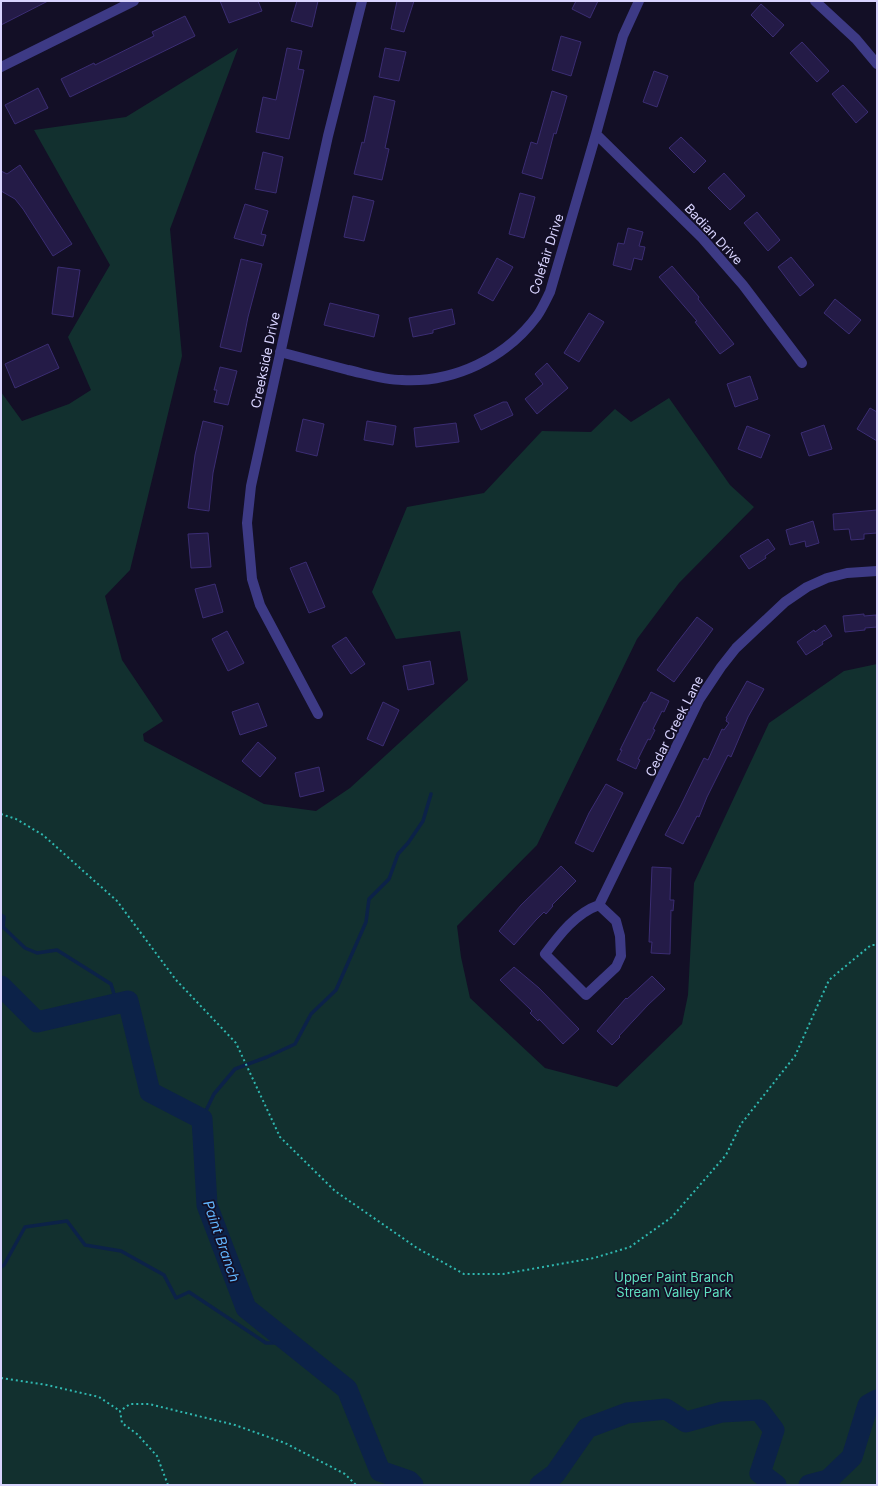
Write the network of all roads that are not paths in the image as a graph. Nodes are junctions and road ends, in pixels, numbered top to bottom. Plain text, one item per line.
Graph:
1 (134, 1) edge
2 (362, 1) edge
3 (639, 1) edge
4 (815, 1) edge
5 (877, 64) edge
6 (1, 67) edge
7 (596, 134) junction
8 (280, 352) junction
9 (802, 363) dead end
10 (877, 571) edge
11 (318, 714) dead end
12 (600, 905) junction

1 - 6 street
2 - 8 street, Creekside Drive
3 - 7 street, Colefair Drive
4 - 5 street
7 - 8 street, Colefair Drive
7 - 9 street, Badian Drive
8 - 11 street, Creekside Drive
10 - 12 street, Cedar Creek Lane
12 - 12 street

